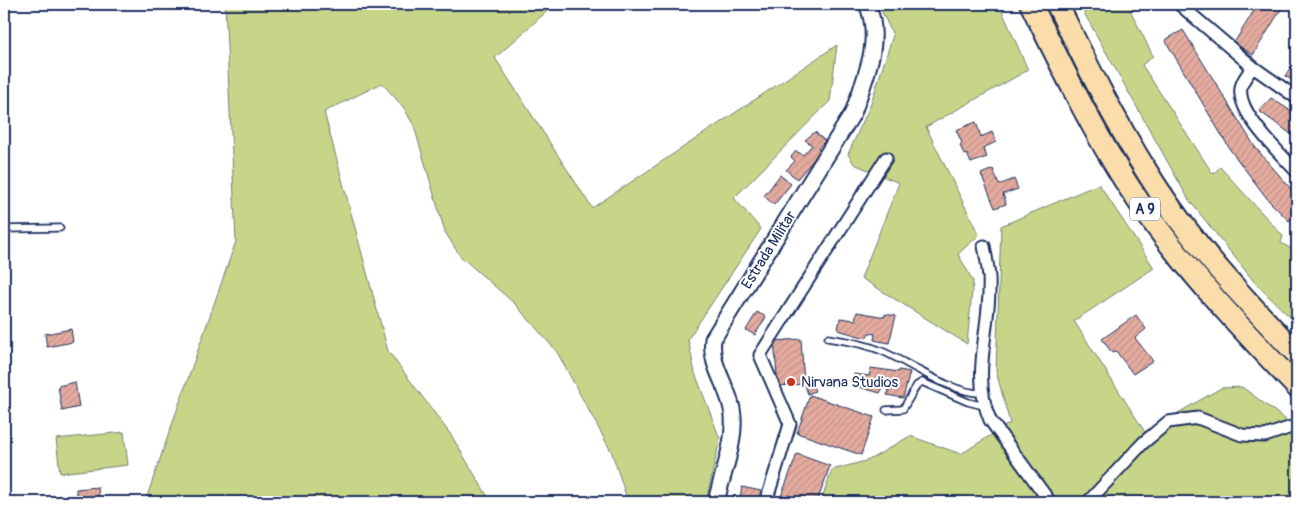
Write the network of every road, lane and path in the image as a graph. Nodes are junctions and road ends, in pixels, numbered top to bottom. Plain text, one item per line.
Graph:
1 (867, 4) edge
2 (1031, 4) edge
3 (1058, 4) edge
4 (1179, 4) edge
5 (1253, 68) junction
6 (1297, 98) edge
7 (886, 158) dead end
8 (1297, 172) edge
9 (4, 228) edge
10 (60, 228) dead end
11 (984, 246) dead end
12 (828, 338) dead end
13 (1297, 354) edge
14 (1297, 387) edge
15 (982, 393) junction
16 (984, 406) junction
17 (886, 410) dead end
18 (1297, 425) edge
19 (716, 502) edge
20 (766, 502) edge
21 (1050, 502) edge
22 (1088, 502) edge

1 - 19 street, Estrada Militar
2 - 14 highway, A 9
3 - 13 highway, A 9
4 - 5 street
5 - 6 street
5 - 8 street
7 - 20 street
9 - 10 lane
11 - 15 street
12 - 15 lane
15 - 16 street
16 - 17 lane
16 - 21 street
18 - 22 street

